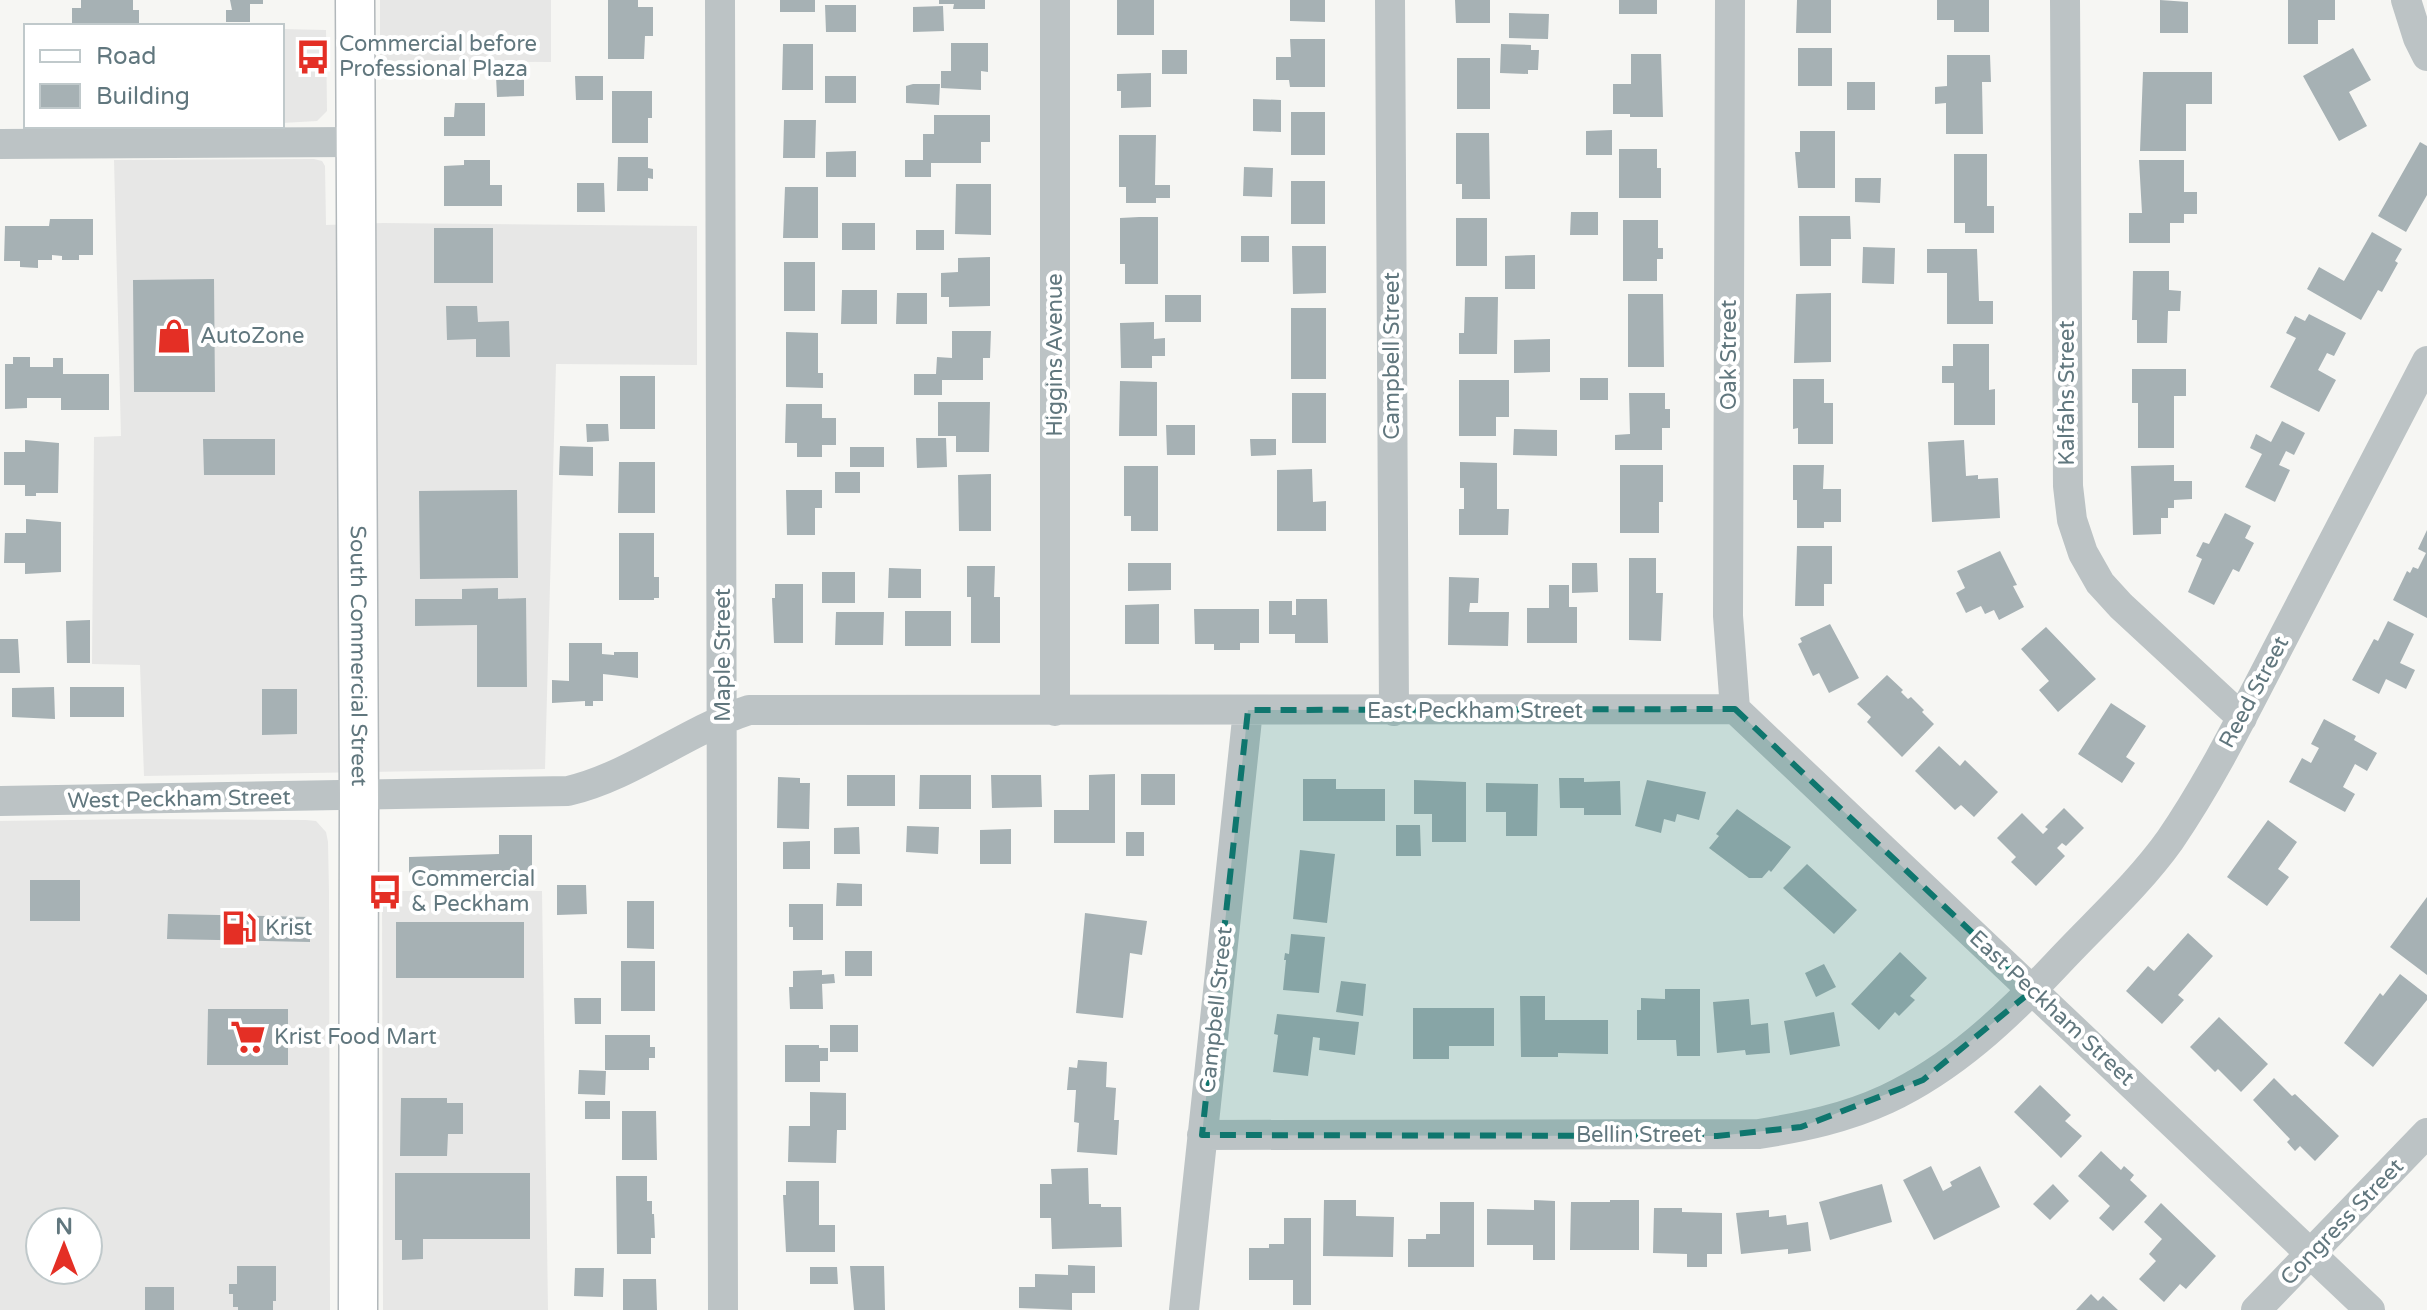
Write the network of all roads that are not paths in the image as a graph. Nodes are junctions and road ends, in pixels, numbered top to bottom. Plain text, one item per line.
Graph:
1 (355, 0) edge
2 (720, 0) edge
3 (1055, 0) edge
4 (1390, 0) edge
5 (1730, 0) edge
6 (2065, 0) edge
7 (2406, 0) edge
8 (2427, 56) edge
9 (355, 142) junction
10 (0, 144) edge
11 (2427, 361) edge
12 (1735, 709) junction
13 (1248, 710) junction
14 (1055, 711) junction
15 (1394, 711) junction
16 (2242, 718) junction
17 (723, 719) junction
18 (359, 796) junction
19 (0, 801) edge
20 (2033, 990) junction
21 (2427, 1133) edge
22 (1202, 1135) junction
23 (2311, 1254) junction
24 (358, 1310) edge
25 (723, 1310) edge
26 (1184, 1310) edge
27 (2256, 1310) edge
28 (2370, 1310) edge

1 - 9 main road, South Commercial Street
2 - 17 street, Maple Street
3 - 14 street, Higgins Avenue
4 - 15 street, Campbell Street
5 - 12 street, Oak Street
6 - 16 street, Kalfahs Street
7 - 8 street
9 - 10 street
9 - 18 main road, South Commercial Street
11 - 16 street, Reed Street
12 - 15 street, East Peckham Street
12 - 20 street, East Peckham Street
13 - 14 street, East Peckham Street
13 - 15 street, East Peckham Street
13 - 22 street, Campbell Street
14 - 17 street, East Peckham Street
16 - 20 street, Reed Street
17 - 18 street, East Peckham Street
17 - 25 street, Maple Street
18 - 19 street, West Peckham Street
18 - 24 main road, South Commercial Street
20 - 22 street, Bellin Street
20 - 23 street, East Peckham Street
21 - 23 street, Congress Street
22 - 26 street, Campbell Street
23 - 27 street, Congress Street
23 - 28 street, East Peckham Street

